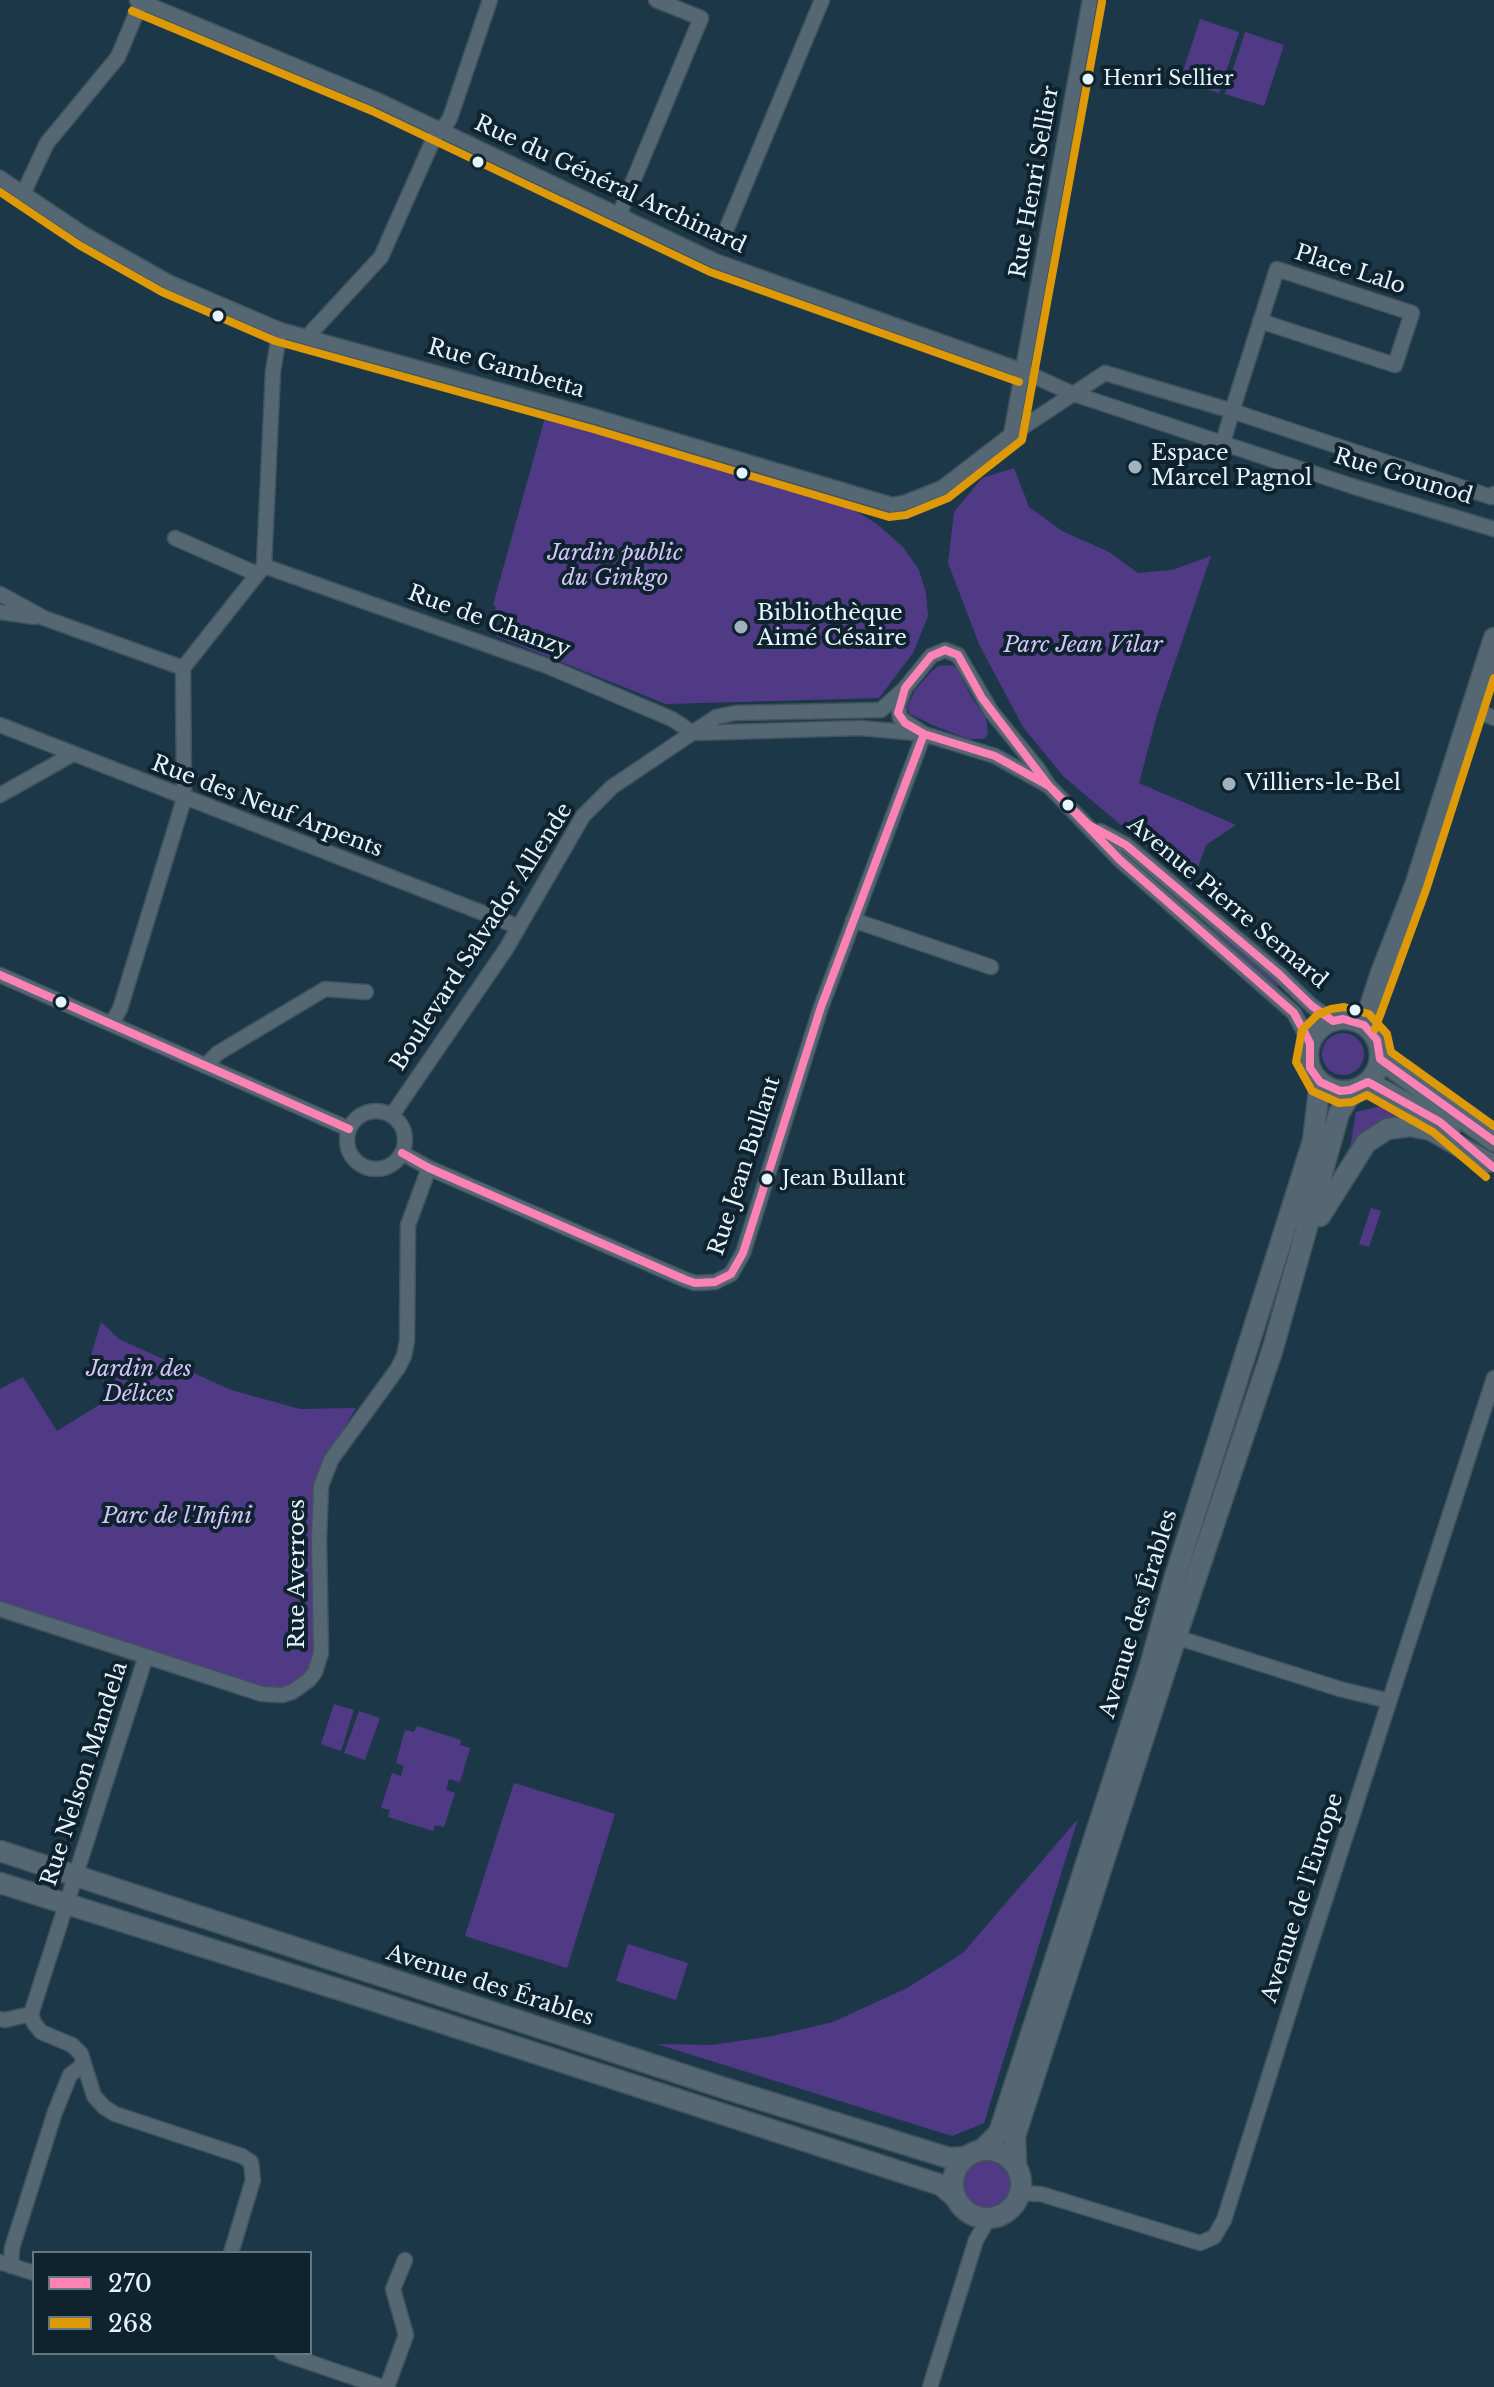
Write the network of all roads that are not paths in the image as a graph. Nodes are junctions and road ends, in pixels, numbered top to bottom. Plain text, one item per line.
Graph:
1 (490, 0) edge
2 (656, 0) edge
3 (822, 0) edge
4 (1090, 0) edge
5 (139, 1) edge
6 (440, 130) junction
7 (0, 178) edge
8 (23, 194) junction
9 (619, 215) junction
10 (724, 235) dead end
11 (1260, 321) junction
12 (280, 330) junction
13 (307, 337) junction
14 (1023, 371) junction
15 (1071, 393) junction
16 (1232, 411) junction
17 (1011, 435) junction
18 (1223, 443) junction
19 (1494, 494) edge
20 (1494, 529) edge
21 (175, 538) dead end
22 (261, 570) junction
23 (0, 594) edge
24 (0, 612) edge
25 (44, 618) junction
26 (1494, 638) edge
27 (183, 668) junction
28 (905, 688) junction
29 (1471, 708) junction
30 (1494, 718) edge
31 (0, 725) edge
32 (693, 733) junction
33 (924, 734) junction
34 (73, 754) junction
35 (1049, 786) junction
36 (0, 795) edge
37 (184, 799) junction
38 (1089, 825) junction
39 (853, 920) junction
40 (519, 927) junction
41 (991, 967) dead end
42 (0, 975) edge
43 (366, 992) dead end
44 (1333, 1021) junction
45 (112, 1023) junction
46 (1364, 1025) junction
47 (1310, 1043) junction
48 (1380, 1059) junction
49 (205, 1066) junction
50 (1320, 1082) junction
51 (1364, 1084) junction
52 (392, 1115) junction
53 (349, 1129) junction
54 (1494, 1141) edge
55 (402, 1153) junction
56 (1490, 1165) edge
57 (429, 1168) junction
58 (1273, 1348) junction
59 (1494, 1378) edge
60 (0, 1609) edge
61 (1176, 1637) junction
62 (146, 1656) junction
63 (1389, 1701) junction
64 (0, 1851) edge
65 (74, 1876) junction
66 (0, 1883) edge
67 (66, 1905) junction
68 (31, 2014) junction
69 (0, 2019) edge
70 (84, 2064) junction
71 (974, 2154) junction
72 (1016, 2166) junction
73 (1020, 2193) junction
74 (956, 2198) junction
75 (989, 2218) junction
76 (232, 2251) edge
77 (405, 2260) dead end
78 (5, 2264) edge
79 (32, 2272) edge
80 (288, 2355) edge
81 (385, 2387) edge
82 (930, 2387) edge

1 - 6 street
2 - 9 street
3 - 10 street
4 - 14 street, Rue Henri Sellier
5 - 6 street, Rue du Général Archinard
5 - 8 street
6 - 9 street, Rue du Général Archinard
6 - 13 street
7 - 8 street, Rue Gambetta
8 - 12 street, Rue Gambetta
9 - 14 street, Rue du Général Archinard
11 - 11 street, Place Lalo
11 - 16 street, Place Lalo
12 - 13 street, Rue Gambetta
12 - 22 street
13 - 17 street, Rue Gambetta
14 - 15 street, Rue du Général Archinard
14 - 17 street
15 - 16 street, Rue Gambetta
15 - 17 street, Rue Gambetta
15 - 18 street, Rue Gounod
16 - 18 street, Place Lalo
16 - 19 street, Rue Gambetta
18 - 20 street, Rue Gounod
21 - 22 street, Rue de Chanzy
22 - 27 street
22 - 32 street, Rue de Chanzy
23 - 25 street
24 - 25 street
25 - 27 street
26 - 29 main road
27 - 37 street
28 - 32 street, Boulevard Salvador Allende
28 - 33 street
28 - 35 street, Boulevard Salvador Allende
29 - 30 street
29 - 46 main road
31 - 34 street, Rue des Neuf Arpents
32 - 33 street
32 - 40 street, Boulevard Salvador Allende
33 - 35 street
33 - 39 street, Rue Jean Bullant
34 - 36 street
34 - 37 street, Rue des Neuf Arpents
35 - 38 street, Avenue Pierre Semard
37 - 40 street, Rue des Neuf Arpents
37 - 45 street
38 - 44 street, Avenue Pierre Semard
38 - 47 street, Avenue Pierre Semard
39 - 41 street
39 - 57 street, Rue Jean Bullant
40 - 52 street, Boulevard Salvador Allende
42 - 45 street
43 - 49 street
44 - 46 main road
44 - 47 main road
45 - 49 street
46 - 48 main road
47 - 50 main road
48 - 51 main road
48 - 54 main road
49 - 53 street
50 - 51 main road
50 - 71 main road, Avenue des Érables
51 - 56 main road
51 - 58 main road, Avenue des Érables
52 - 53 street
52 - 55 street
53 - 55 street
55 - 57 street, Rue Jean Bullant
56 - 58 main road, Avenue des Érables
57 - 62 street, Rue Averroes
58 - 61 main road, Avenue des Érables
59 - 63 street, Avenue de l'Europe
60 - 62 street, Rue Averroes
61 - 63 street
61 - 72 main road, Avenue des Érables
62 - 65 street, Rue Nelson Mandela
63 - 73 street, Avenue de l'Europe
64 - 65 main road, Avenue des Érables
65 - 67 street, Rue Nelson Mandela
65 - 71 main road, Avenue des Érables
66 - 67 main road
67 - 68 street, Rue Nelson Mandela
67 - 74 main road
68 - 69 street
68 - 70 street
70 - 76 street
70 - 78 street
71 - 72 main road
71 - 74 main road
72 - 73 main road
73 - 75 main road
74 - 75 main road
75 - 82 street
77 - 81 street
78 - 79 street
80 - 81 street

